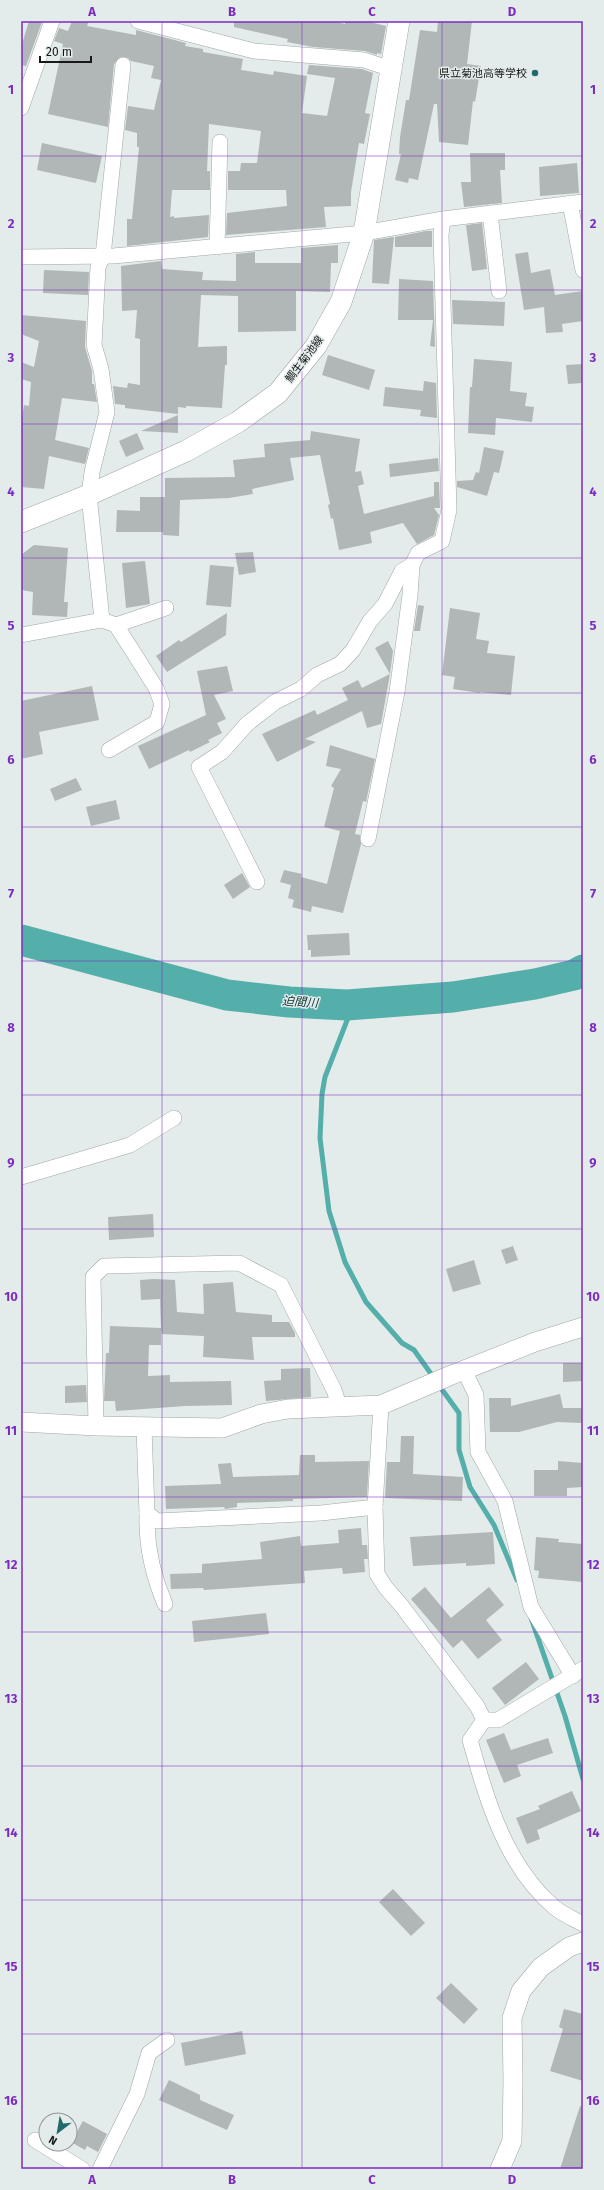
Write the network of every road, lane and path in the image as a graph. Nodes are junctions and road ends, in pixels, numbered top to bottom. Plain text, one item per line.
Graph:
1 (52, 21) edge
2 (138, 21) edge
3 (399, 21) edge
4 (123, 65) dead end
5 (391, 69) junction
6 (21, 108) edge
7 (220, 142) dead end
8 (577, 203) edge
9 (490, 213) junction
10 (443, 219) junction
11 (364, 233) junction
12 (217, 246) junction
13 (103, 256) junction
14 (21, 257) edge
15 (583, 270) edge
16 (499, 291) dead end
17 (88, 495) junction
18 (21, 522) edge
19 (412, 565) junction
20 (166, 608) dead end
21 (102, 620) junction
22 (116, 625) junction
23 (21, 634) edge
24 (109, 750) dead end
25 (368, 839) dead end
26 (257, 882) dead end
27 (174, 1118) dead end
28 (21, 1177) edge
29 (583, 1326) edge
30 (464, 1370) junction
31 (381, 1405) junction
32 (340, 1408) junction
33 (21, 1422) edge
34 (96, 1426) junction
35 (144, 1427) junction
36 (375, 1507) junction
37 (147, 1513) junction
38 (165, 1604) dead end
39 (578, 1672) edge
40 (484, 1720) junction
41 (583, 1924) edge
42 (583, 1942) edge
43 (166, 2040) dead end
44 (35, 2140) dead end
45 (82, 2169) edge
46 (100, 2169) edge
47 (500, 2169) edge

1 - 6 street
2 - 5 street
3 - 5 main road, 鯛生菊池線
4 - 13 street
5 - 11 main road, 鯛生菊池線
7 - 12 street
8 - 9 street
8 - 15 street
9 - 10 street
9 - 16 street
10 - 11 street
10 - 19 street
11 - 12 street
11 - 17 main road, 鯛生菊池線
12 - 13 street
13 - 14 street
13 - 17 street
17 - 18 main road, 鯛生菊池線
17 - 21 street
19 - 25 street
19 - 26 street
20 - 22 street
21 - 22 street
21 - 23 street
22 - 24 street
27 - 28 street
29 - 30 street
30 - 31 street
30 - 39 street
31 - 32 street
31 - 36 street
32 - 34 street
32 - 35 street
33 - 34 street
34 - 35 street
35 - 37 street
36 - 37 street
36 - 40 street
37 - 38 street
39 - 40 street
40 - 41 street
42 - 47 street
43 - 46 street
44 - 45 street

